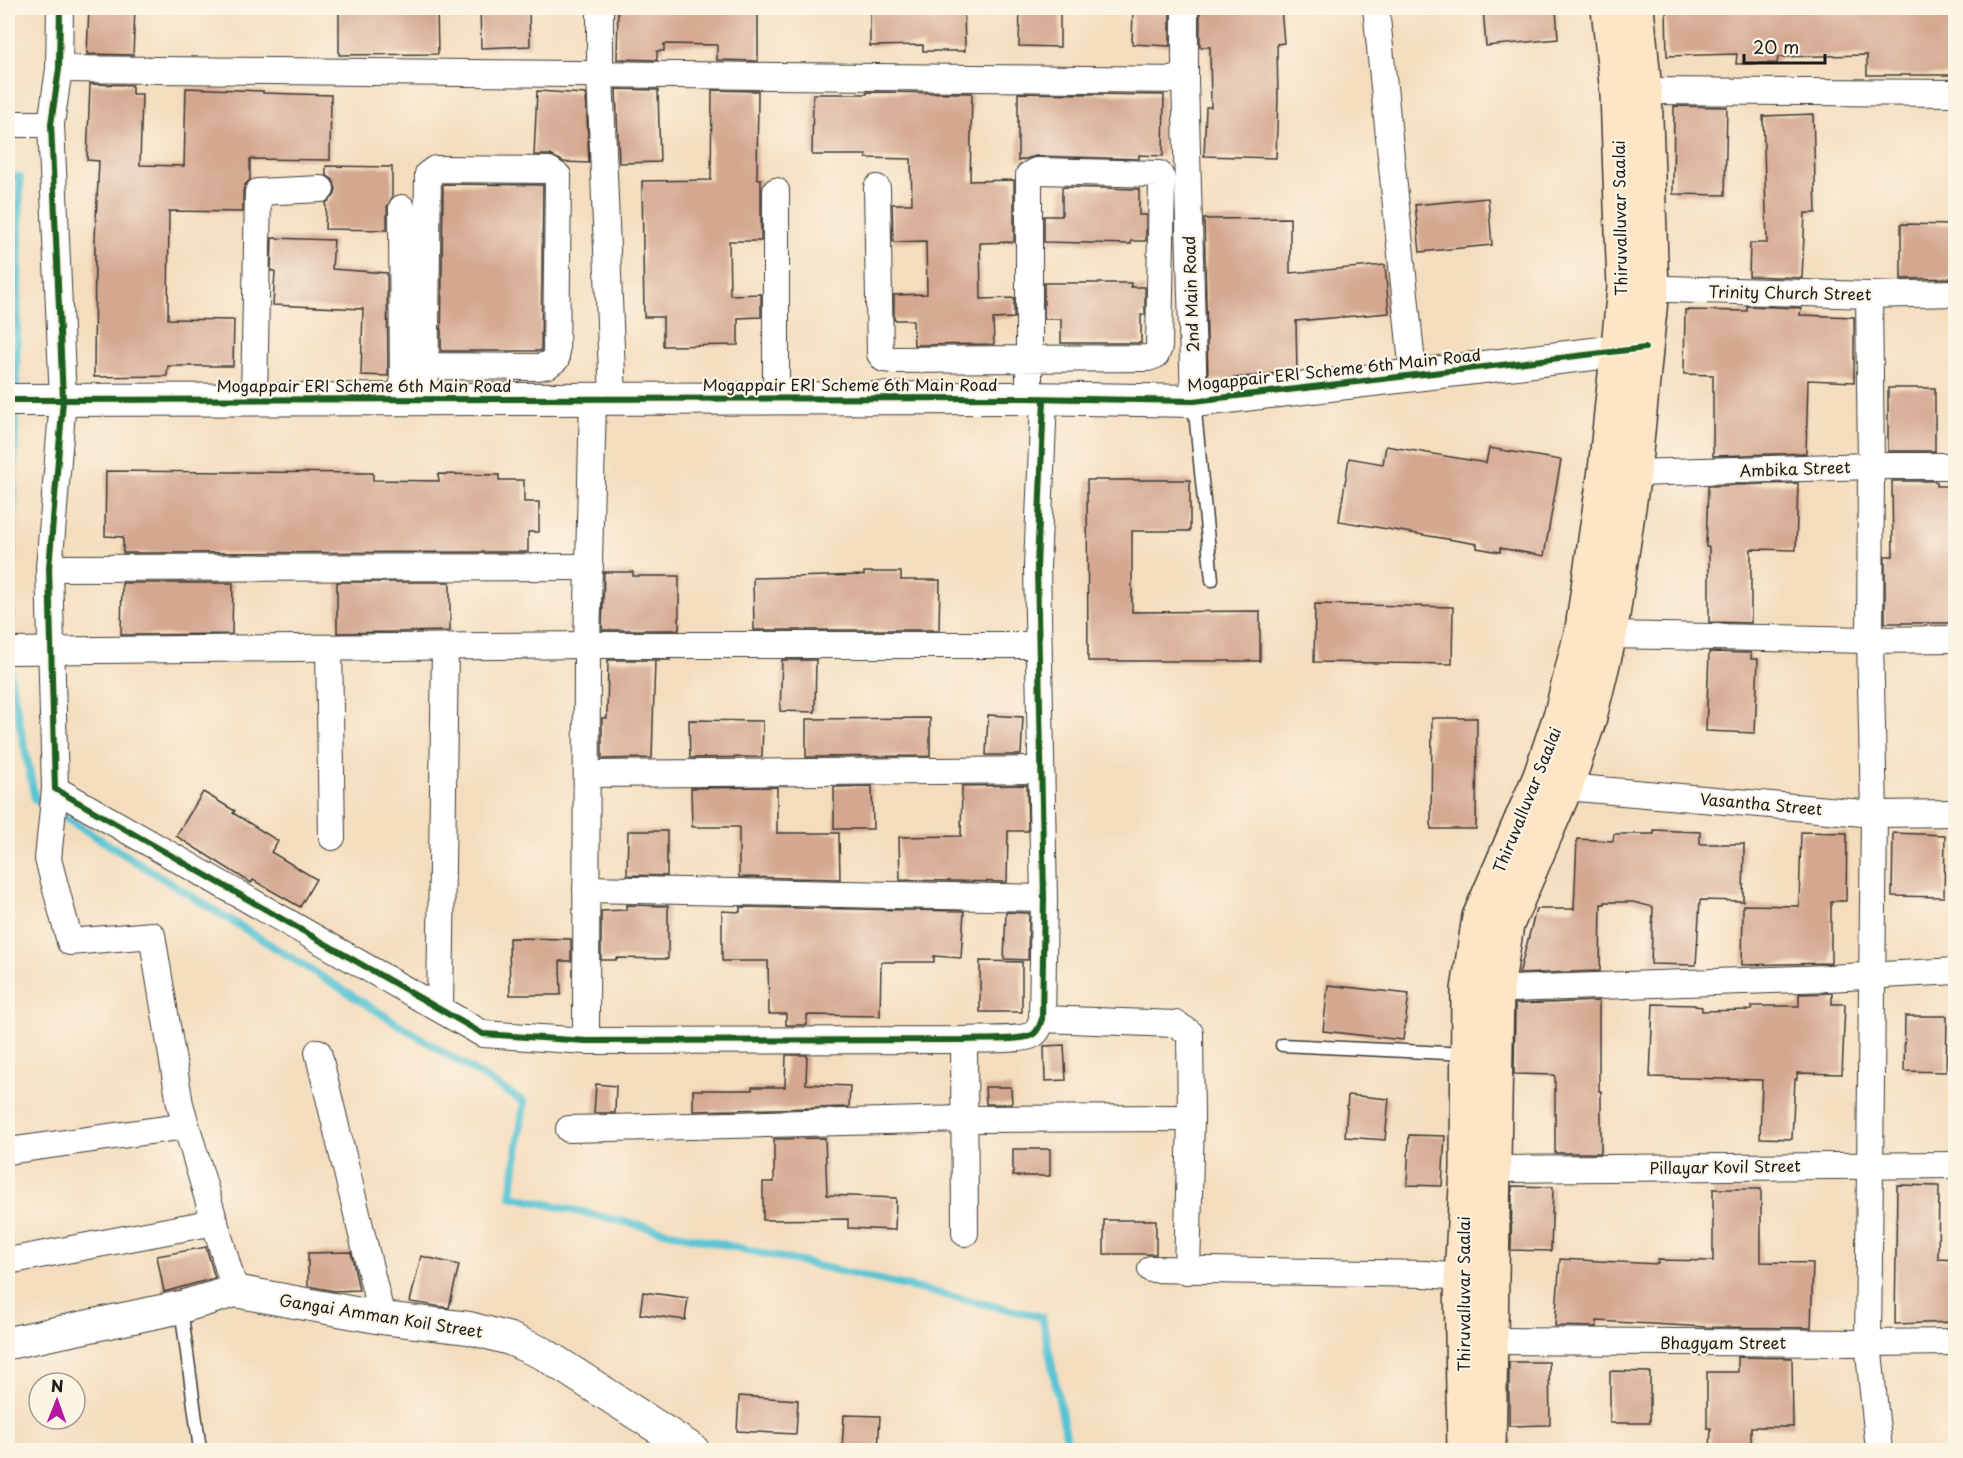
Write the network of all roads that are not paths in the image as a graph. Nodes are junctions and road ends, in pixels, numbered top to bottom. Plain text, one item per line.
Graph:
1 (60, 8) edge
2 (600, 8) edge
3 (1185, 8) edge
4 (1376, 8) edge
5 (1608, 8) edge
6 (1637, 8) edge
7 (59, 69) junction
8 (600, 74) junction
9 (1185, 80) junction
10 (1645, 91) junction
11 (1956, 93) edge
12 (51, 123) junction
13 (8, 124) edge
14 (877, 188) dead end
15 (321, 189) dead end
16 (776, 191) dead end
17 (402, 208) dead end
18 (1638, 288) junction
19 (1956, 293) edge
20 (1869, 295) junction
21 (1631, 349) junction
22 (1029, 358) junction
23 (426, 366) junction
24 (1413, 374) junction
25 (1036, 398) junction
26 (414, 399) junction
27 (603, 399) junction
28 (776, 399) junction
29 (8, 400) edge
30 (58, 400) junction
31 (254, 400) junction
32 (1194, 401) junction
33 (1871, 466) junction
34 (1956, 466) edge
35 (1634, 473) junction
36 (49, 567) junction
37 (590, 567) junction
38 (1212, 580) dead end
39 (1610, 635) junction
40 (1956, 639) edge
41 (1869, 640) junction
42 (587, 645) junction
43 (1038, 645) junction
44 (445, 647) junction
45 (329, 648) junction
46 (16, 651) edge
47 (52, 651) junction
48 (1041, 770) junction
49 (586, 774) junction
50 (1566, 787) junction
51 (55, 793) junction
52 (1956, 813) edge
53 (1874, 814) junction
54 (332, 837) dead end
55 (586, 889) junction
56 (1044, 898) junction
57 (1956, 971) edge
58 (1872, 975) junction
59 (1483, 990) junction
60 (440, 1009) junction
61 (1042, 1018) junction
62 (964, 1040) junction
63 (586, 1041) junction
64 (1282, 1045) dead end
65 (318, 1052) dead end
66 (1468, 1054) junction
67 (1191, 1118) junction
68 (965, 1119) junction
69 (186, 1126) junction
70 (569, 1129) dead end
71 (8, 1151) edge
72 (1956, 1165) edge
73 (1869, 1166) junction
74 (1495, 1169) junction
75 (215, 1222) junction
76 (965, 1233) dead end
77 (8, 1261) edge
78 (1151, 1269) dead end
79 (1186, 1270) junction
80 (1461, 1277) junction
81 (235, 1291) junction
82 (181, 1307) junction
83 (381, 1318) junction
84 (1491, 1341) junction
85 (1956, 1342) edge
86 (8, 1343) edge
87 (1868, 1343) junction
88 (200, 1450) edge
89 (693, 1450) edge
90 (1464, 1450) edge
91 (1489, 1450) edge
92 (1879, 1450) edge

1 - 7 street
2 - 8 street
3 - 9 street, 2nd Main Road
4 - 24 street
5 - 18 main road, Thiruvalluvar Saalai
6 - 10 main road, Thiruvalluvar Saalai
7 - 8 street
7 - 12 street
8 - 9 street
8 - 27 street
9 - 32 street, 2nd Main Road
10 - 11 street
10 - 18 main road, Thiruvalluvar Saalai
12 - 13 street
12 - 30 street
14 - 22 street
15 - 31 street
16 - 28 street
17 - 26 street
18 - 20 street, Trinity Church Street
18 - 21 main road, Thiruvalluvar Saalai
19 - 20 street, Trinity Church Street
20 - 33 street
21 - 24 street, Mogappair ERI Scheme 6th Main Road
21 - 35 main road, Thiruvalluvar Saalai
21 - 59 main road, Thiruvalluvar Saalai
22 - 22 street
22 - 25 street
23 - 23 street
23 - 26 street
24 - 32 street, Mogappair ERI Scheme 6th Main Road
25 - 28 street, Mogappair ERI Scheme 6th Main Road
25 - 32 street, Mogappair ERI Scheme 6th Main Road
25 - 43 street
26 - 27 street, Mogappair ERI Scheme 6th Main Road
26 - 31 street, Mogappair ERI Scheme 6th Main Road
27 - 28 street, Mogappair ERI Scheme 6th Main Road
27 - 37 street
29 - 30 street, Mogappair ERI Scheme 6th Main Road
30 - 31 street, Mogappair ERI Scheme 6th Main Road
30 - 36 street
32 - 38 lane, 2nd Main Road
33 - 34 street, Ambika Street
33 - 35 street, Ambika Street
33 - 41 street
35 - 39 main road, Thiruvalluvar Saalai
36 - 37 street
36 - 47 street
37 - 42 street
39 - 41 street
39 - 50 main road, Thiruvalluvar Saalai
40 - 41 street
41 - 53 street
42 - 43 street
42 - 44 street
42 - 49 street
43 - 48 street
44 - 45 street
44 - 60 street
45 - 47 street
45 - 54 street
46 - 47 street
47 - 51 street
48 - 49 street
48 - 56 street
49 - 55 street
50 - 53 street, Vasantha Street
50 - 59 main road, Thiruvalluvar Saalai
51 - 60 street
51 - 69 street
52 - 53 street, Vasantha Street
53 - 58 street
55 - 56 street
55 - 63 street
56 - 61 street
57 - 58 street
58 - 59 street
58 - 73 street
59 - 66 main road, Thiruvalluvar Saalai
59 - 74 main road, Thiruvalluvar Saalai
60 - 63 street
61 - 62 street
61 - 67 street
62 - 63 street
62 - 68 street
64 - 66 lane
65 - 83 street
66 - 80 main road, Thiruvalluvar Saalai
67 - 68 street
67 - 79 street
68 - 70 street
68 - 76 street
69 - 71 street
69 - 75 street
72 - 73 street, Pillayar Kovil Street
73 - 74 street, Pillayar Kovil Street
73 - 87 street
74 - 84 main road, Thiruvalluvar Saalai
75 - 77 street
75 - 81 street
78 - 79 street
79 - 80 street
80 - 90 main road, Thiruvalluvar Saalai
81 - 82 street, Gangai Amman Koil Street
81 - 83 street, Gangai Amman Koil Street
82 - 86 street, Gangai Amman Koil Street
82 - 88 lane
83 - 89 street, Gangai Amman Koil Street
84 - 87 street, Bhagyam Street
84 - 91 main road, Thiruvalluvar Saalai
85 - 87 street, Bhagyam Street
87 - 92 street

